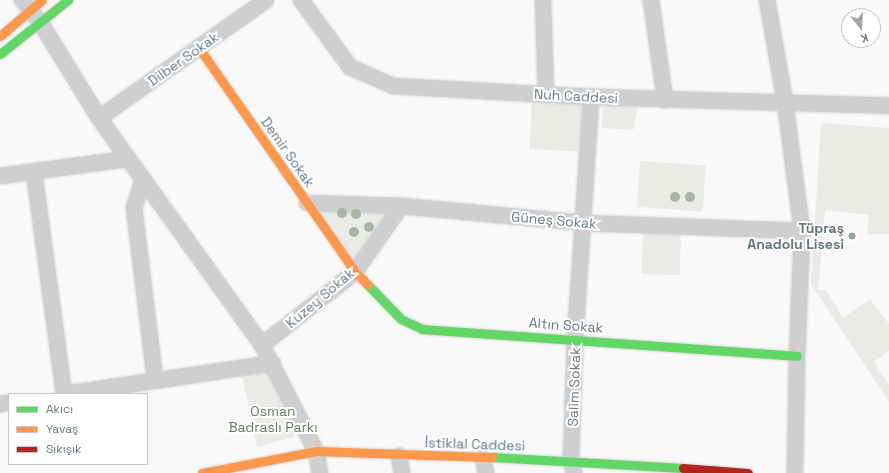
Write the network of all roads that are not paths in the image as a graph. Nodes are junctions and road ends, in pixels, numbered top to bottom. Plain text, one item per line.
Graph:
1 (42, 0) edge
2 (68, 0) edge
3 (266, 0) edge
4 (301, 0) edge
5 (543, 0) edge
6 (651, 0) edge
7 (767, 0) edge
8 (26, 5) edge
9 (40, 22) junction
10 (0, 36) edge
11 (199, 48) junction
12 (0, 54) edge
13 (546, 95) junction
14 (591, 97) junction
15 (665, 100) junction
16 (786, 102) junction
17 (889, 106) edge
18 (99, 118) junction
19 (128, 159) junction
20 (34, 172) junction
21 (0, 176) edge
22 (143, 179) junction
23 (307, 203) junction
24 (401, 206) junction
25 (583, 223) junction
26 (802, 232) junction
27 (355, 272) junction
28 (575, 340) junction
29 (262, 345) junction
30 (797, 356) junction
31 (273, 363) junction
32 (155, 380) junction
33 (65, 393) edge
34 (71, 393) edge
35 (316, 451) junction
36 (399, 456) junction
37 (485, 466) edge
38 (573, 467) edge
39 (677, 471) edge
40 (202, 473) edge
41 (320, 473) edge
42 (402, 473) edge
43 (748, 473) edge
44 (795, 473) edge

1 - 8 street
2 - 9 street
3 - 11 street, Dilber Sokak
4 - 13 street, Nuh Caddesi
5 - 13 street
6 - 15 street
7 - 16 street
8 - 9 street
8 - 10 street
9 - 12 street
9 - 18 street
11 - 18 street, Dilber Sokak
11 - 23 street, Demir Sokak
13 - 14 street, Nuh Caddesi
14 - 15 street, Nuh Caddesi
14 - 25 street, Salim Sokak
15 - 16 street, Nuh Caddesi
16 - 17 street, Nuh Caddesi
16 - 26 street
18 - 19 street
19 - 20 street
19 - 22 street
20 - 21 street
20 - 33 street
22 - 29 street
22 - 32 street
23 - 24 street, Güneş Sokak
23 - 27 street, Demir Sokak
24 - 25 street, Güneş Sokak
24 - 27 street, Kuzey Sokak
25 - 26 street, Güneş Sokak
25 - 28 street, Salim Sokak
26 - 30 street
27 - 28 street, Altın Sokak
27 - 29 street, Kuzey Sokak
28 - 30 street, Altın Sokak
28 - 38 street, Salim Sokak
29 - 31 street
30 - 44 street
31 - 32 street
31 - 35 street
32 - 34 street
35 - 36 street, İstiklal Caddesi
35 - 40 street, İstiklal Caddesi
35 - 41 street
36 - 37 street, İstiklal Caddesi
36 - 42 street
37 - 38 street, İstiklal Caddesi
38 - 39 street, İstiklal Caddesi
39 - 43 street, İstiklal Caddesi

